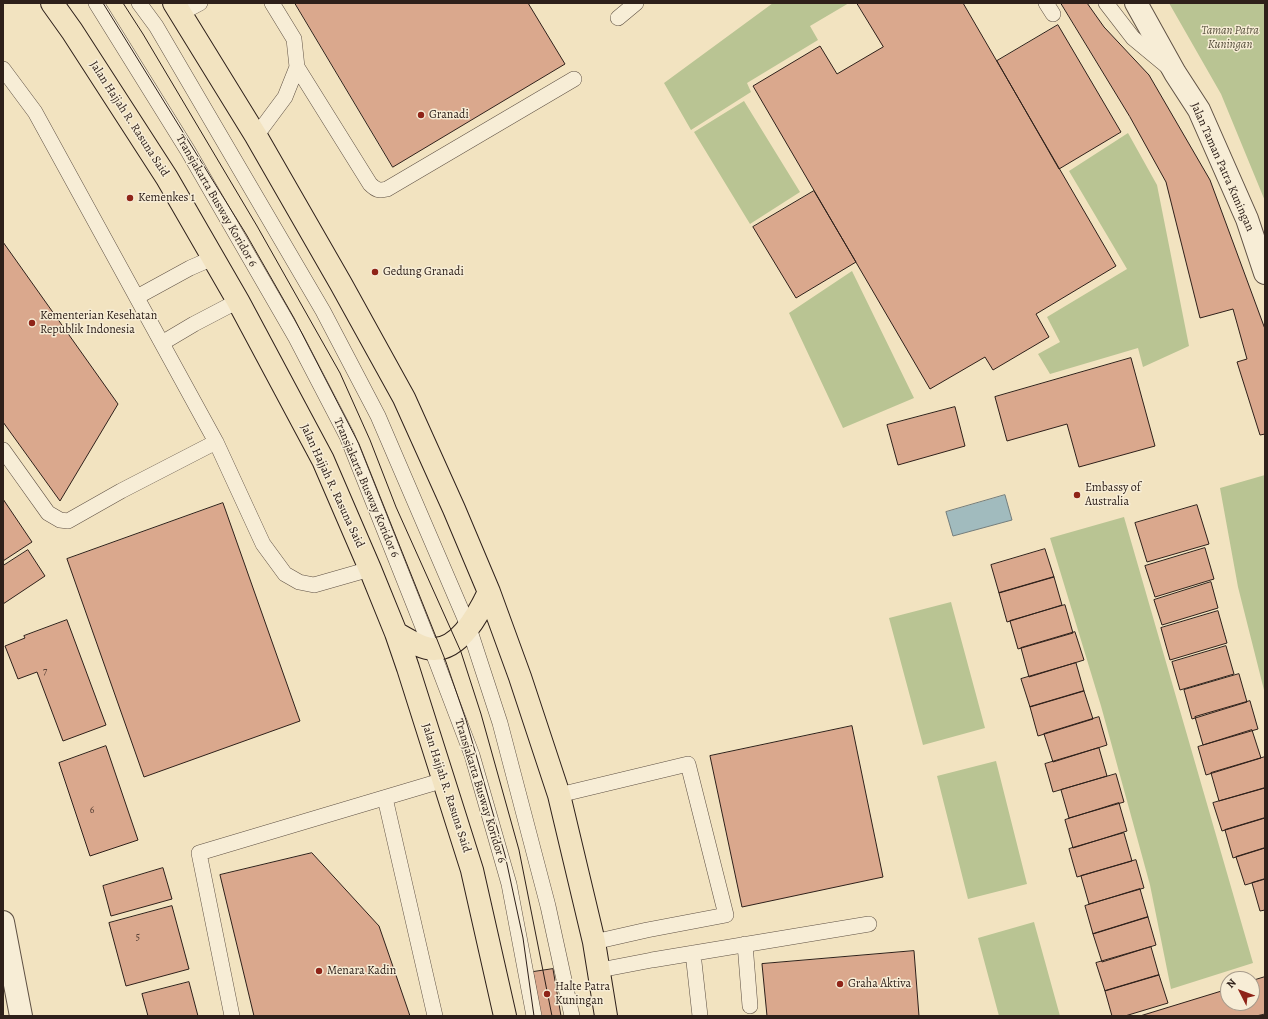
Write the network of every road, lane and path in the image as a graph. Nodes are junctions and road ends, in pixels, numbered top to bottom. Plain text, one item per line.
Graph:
1 (52, 3) edge
2 (96, 3) edge
3 (139, 3) edge
4 (200, 3) edge
5 (272, 3) edge
6 (636, 3) edge
7 (1106, 3) edge
8 (1136, 3) edge
9 (177, 8) edge
10 (618, 18) dead end
11 (297, 67) junction
12 (3, 69) edge
13 (1175, 73) junction
14 (574, 78) dead end
15 (256, 136) junction
16 (213, 258) junction
17 (1265, 273) edge
18 (137, 297) junction
19 (238, 301) junction
20 (162, 344) junction
21 (216, 442) junction
22 (3, 450) edge
23 (370, 569) junction
24 (489, 592) junction
25 (469, 628) junction
26 (396, 633) junction
27 (432, 650) junction
28 (444, 780) junction
29 (559, 794) junction
30 (385, 798) junction
31 (3, 922) edge
32 (869, 924) dead end
33 (594, 942) junction
34 (745, 944) junction
35 (693, 953) junction
36 (600, 970) junction
37 (750, 1006) dead end
38 (21, 1016) edge
39 (232, 1016) edge
40 (435, 1016) edge
41 (505, 1016) edge
42 (534, 1016) edge
43 (572, 1016) edge
44 (606, 1016) edge
45 (700, 1016) edge

1 - 16 main road, Jalan Hajjah R. Rasuna Said
2 - 27 lane, Transjakarta Busway Koridor 6
3 - 25 lane
4 - 9 lane
5 - 11 lane
6 - 10 lane
7 - 13 lane
8 - 13 street, Jalan Taman Patra Kuningan
9 - 15 main road
11 - 14 lane
11 - 15 lane
12 - 18 lane
13 - 17 street, Jalan Taman Patra Kuningan
15 - 24 main road
16 - 18 lane
16 - 19 main road, Jalan Hajjah R. Rasuna Said
18 - 20 lane
19 - 20 lane
19 - 23 main road, Jalan Hajjah R. Rasuna Said
20 - 21 lane
21 - 22 lane
21 - 23 lane
23 - 26 main road, Jalan Hajjah R. Rasuna Said
24 - 25 main road
24 - 29 main road
25 - 27 main road
25 - 43 lane
26 - 27 main road
26 - 28 main road, Jalan Hajjah R. Rasuna Said
27 - 42 lane, Transjakarta Busway Koridor 6
28 - 30 lane
28 - 41 main road, Jalan Hajjah R. Rasuna Said
29 - 33 main road
29 - 33 lane
30 - 39 lane
30 - 40 lane
31 - 38 street
32 - 34 lane
33 - 36 main road
34 - 35 lane
34 - 37 lane
35 - 36 lane
35 - 45 lane
36 - 44 main road

